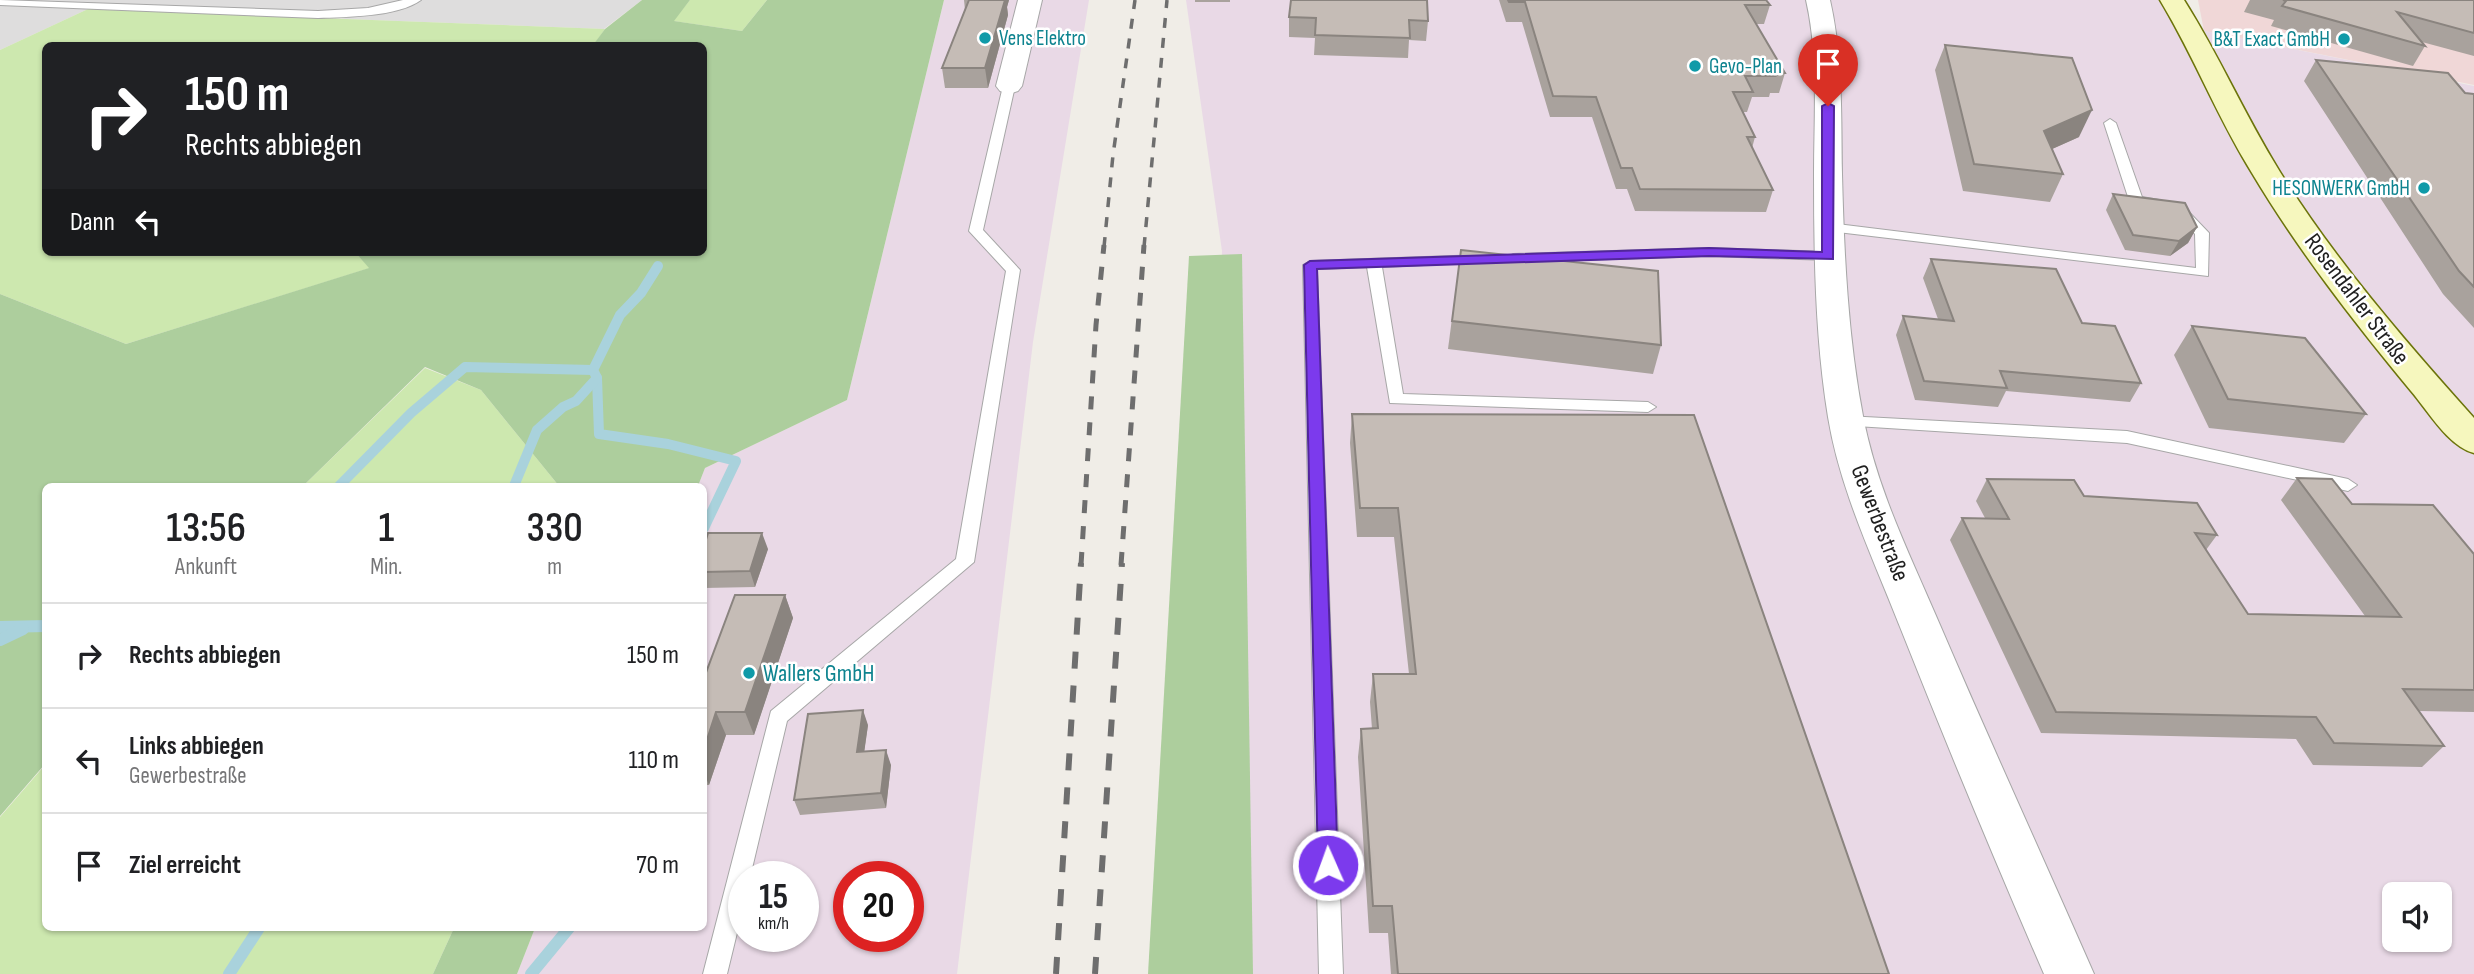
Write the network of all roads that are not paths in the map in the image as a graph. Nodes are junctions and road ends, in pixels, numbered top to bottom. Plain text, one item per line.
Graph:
1 (415, 0) edge
2 (1030, 0) edge
3 (1818, 0) edge
4 (2172, 0) edge
5 (0, 2) edge
6 (1009, 86) joint
7 (2110, 123) dead end
8 (1828, 242) junction
9 (1374, 263) junction
10 (1648, 407) dead end
11 (1846, 421) junction
12 (2474, 441) edge
13 (2348, 485) dead end
14 (715, 974) edge
15 (1331, 974) edge
16 (2069, 974) edge

1 - 5 lane
2 - 6 street
3 - 8 street, Gewerbestraße
4 - 12 main road, Rosendahler Straße
6 - 14 lane
7 - 8 lane
8 - 9 lane
8 - 11 street, Gewerbestraße
9 - 10 lane
9 - 15 lane
11 - 13 lane
11 - 16 street, Gewerbestraße

